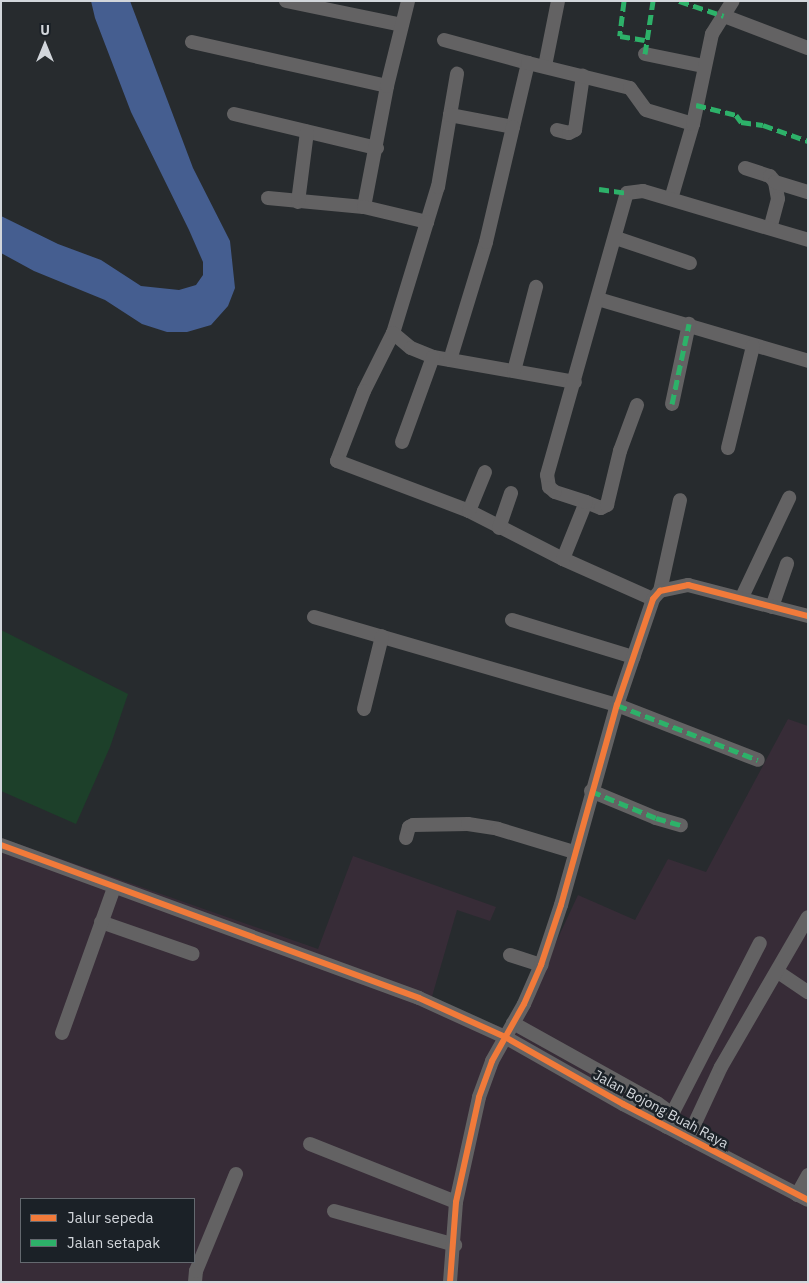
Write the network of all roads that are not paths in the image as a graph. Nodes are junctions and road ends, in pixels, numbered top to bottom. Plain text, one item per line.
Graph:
1 (286, 1) edge
2 (408, 1) edge
3 (558, 1) edge
4 (733, 1) edge
5 (724, 16) junction
6 (402, 25) junction
7 (444, 40) dead end
8 (192, 42) dead end
9 (808, 48) edge
10 (645, 54) dead end
11 (528, 63) junction
12 (545, 66) junction
13 (703, 66) junction
14 (457, 74) dead end
15 (583, 76) junction
16 (387, 86) junction
17 (234, 114) dead end
18 (450, 115) junction
19 (693, 124) junction
20 (513, 127) junction
21 (557, 130) dead end
22 (307, 132) junction
23 (377, 148) junction
24 (745, 168) dead end
25 (775, 182) junction
26 (808, 192) edge
27 (268, 198) dead end
28 (671, 199) junction
29 (298, 202) junction
30 (364, 207) junction
31 (427, 222) junction
32 (770, 228) junction
33 (616, 238) junction
34 (808, 240) edge
35 (690, 263) dead end
36 (536, 287) dead end
37 (598, 299) junction
38 (689, 324) junction
39 (393, 333) junction
40 (753, 346) junction
41 (433, 357) junction
42 (450, 360) junction
43 (808, 361) edge
44 (514, 371) junction
45 (574, 382) junction
46 (672, 404) dead end
47 (636, 405) dead end
48 (402, 442) dead end
49 (728, 448) dead end
50 (485, 472) dead end
51 (512, 493) dead end
52 (789, 498) dead end
53 (680, 500) dead end
54 (586, 502) junction
55 (469, 511) junction
56 (499, 528) junction
57 (563, 559) junction
58 (787, 564) dead end
59 (656, 595) junction
60 (742, 597) junction
61 (772, 607) junction
62 (808, 616) edge
63 (314, 617) dead end
64 (512, 620) dead end
65 (382, 636) junction
66 (633, 657) junction
67 (616, 704) junction
68 (364, 709) dead end
69 (758, 760) dead end
70 (590, 791) junction
71 (681, 825) dead end
72 (406, 838) dead end
73 (1, 845) edge
74 (574, 852) junction
75 (114, 888) junction
76 (808, 917) edge
77 (101, 922) junction
78 (760, 943) dead end
79 (193, 954) dead end
80 (510, 955) dead end
81 (541, 965) junction
82 (778, 972) junction
83 (808, 992) edge
84 (513, 1023) junction
85 (62, 1033) dead end
86 (505, 1037) junction
87 (669, 1121) junction
88 (688, 1138) junction
89 (310, 1144) dead end
90 (236, 1174) dead end
91 (808, 1175) edge
92 (802, 1197) edge
93 (456, 1202) junction
94 (334, 1211) dead end
95 (455, 1245) junction
96 (195, 1282) edge
97 (450, 1282) edge

1 - 6 street
2 - 6 street
3 - 12 street
4 - 5 street
5 - 9 street
5 - 13 street
6 - 16 street
7 - 11 street
8 - 16 street
10 - 13 street
11 - 12 street
11 - 20 street
12 - 15 street
13 - 19 street
14 - 18 street
15 - 19 street
15 - 21 street
16 - 23 street
17 - 22 street
18 - 20 street
18 - 31 street
19 - 28 street
20 - 42 street
22 - 23 street
22 - 29 street
23 - 30 street
24 - 25 street
25 - 26 street
25 - 32 street
27 - 29 street
28 - 32 street
28 - 33 street
29 - 30 street
30 - 31 street
31 - 39 street
32 - 34 street
33 - 35 street
33 - 37 street
36 - 44 street
37 - 38 street
37 - 45 street
38 - 40 street
38 - 46 street
39 - 41 street
39 - 55 street
40 - 43 street
40 - 49 street
41 - 42 street
41 - 48 street
42 - 44 street
44 - 45 street
45 - 54 street
47 - 54 street
50 - 55 street
51 - 56 street
52 - 60 street
53 - 59 street
54 - 57 street
55 - 56 street
56 - 57 street
57 - 59 street
58 - 61 street
59 - 60 street
59 - 66 street
60 - 61 street
61 - 62 street
63 - 65 street
64 - 66 street
65 - 67 street
65 - 68 street
66 - 67 street
67 - 69 street
67 - 70 street
70 - 71 street
70 - 74 street
72 - 74 street
73 - 75 street, Jalan Bojong Buah Raya
74 - 81 street
75 - 77 street
75 - 86 street, Jalan Bojong Buah Raya
76 - 82 street
77 - 79 street
77 - 85 street
78 - 87 street
80 - 81 street
81 - 84 street
82 - 83 street
82 - 88 street
84 - 86 street
84 - 87 street
86 - 87 street, Jalan Bojong Buah Raya
86 - 93 street
87 - 88 street, Jalan Bojong Buah Raya
88 - 92 street, Jalan Bojong Buah Raya
89 - 93 street
90 - 96 street
91 - 92 street
93 - 95 street
94 - 95 street
95 - 97 street

